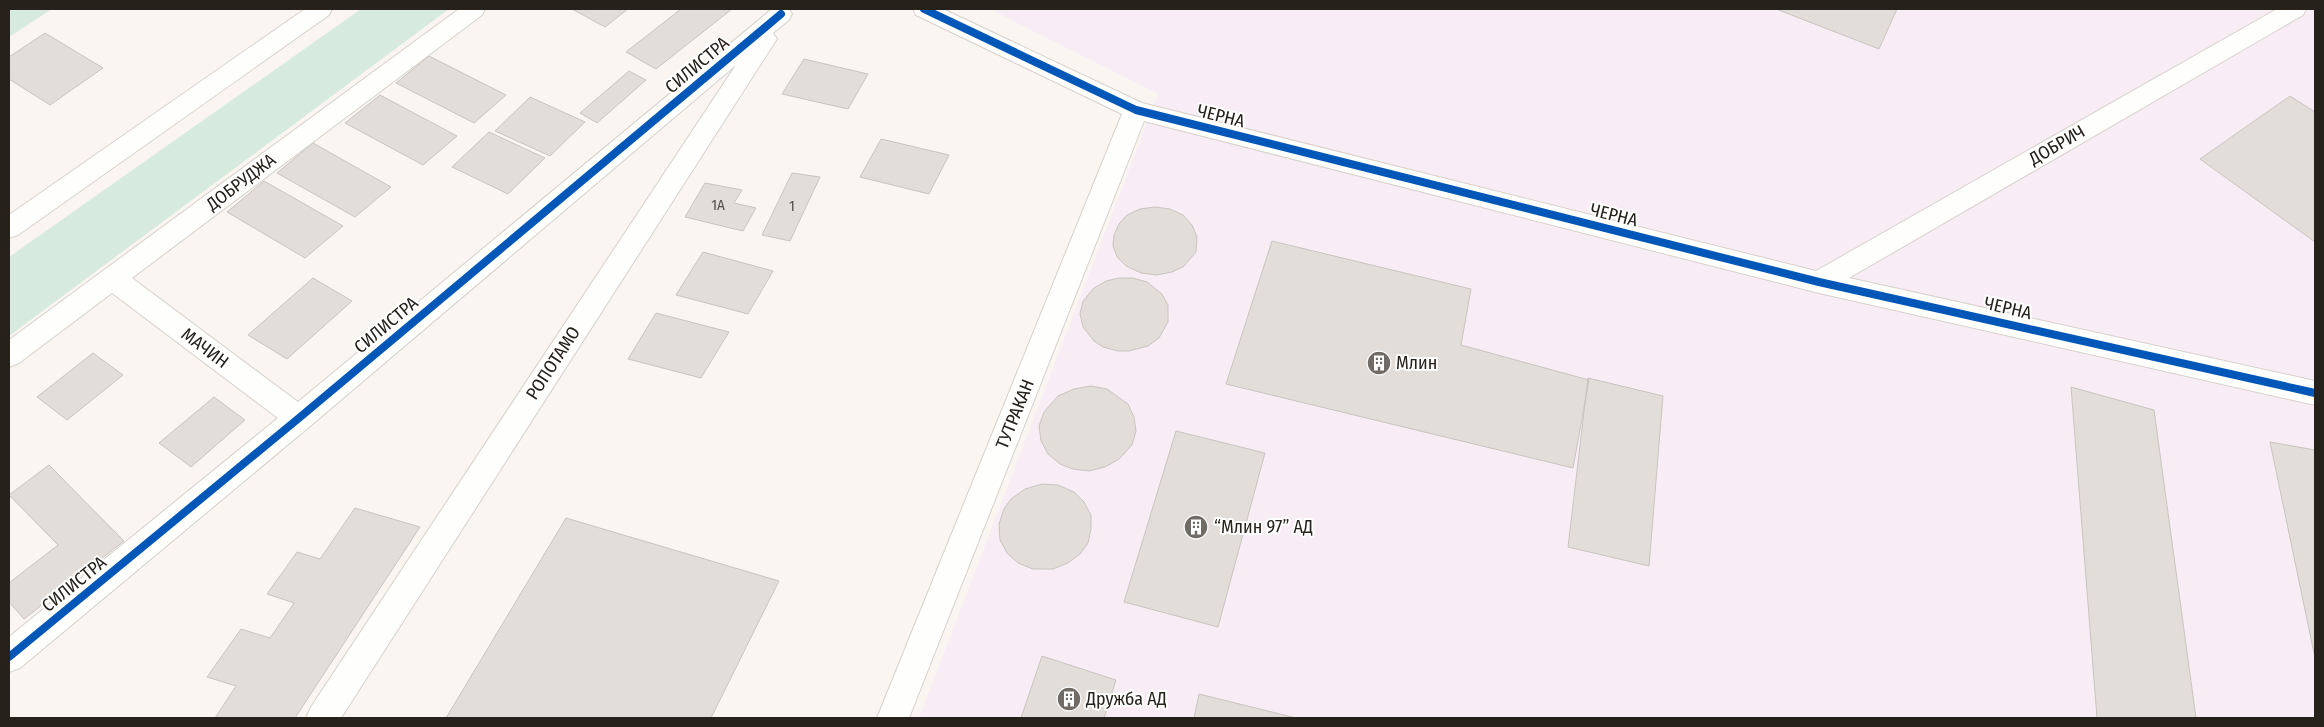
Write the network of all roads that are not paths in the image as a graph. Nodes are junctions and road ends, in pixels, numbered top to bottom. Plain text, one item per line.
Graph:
1 (321, 9) edge
2 (474, 9) edge
3 (924, 9) edge
4 (2295, 9) edge
5 (783, 11) edge
6 (1136, 110) junction
7 (9, 228) edge
8 (112, 278) junction
9 (1819, 282) junction
10 (9, 354) edge
11 (2315, 393) edge
12 (299, 418) junction
13 (9, 657) edge
14 (322, 718) edge
15 (893, 718) edge

1 - 7 street
2 - 8 street, ДОБРУДЖА
3 - 6 street, ЧЕРНА
4 - 9 street, ДОБРИЧ
5 - 12 street, СИЛИСТРА
5 - 14 street, РОПОТАМО
6 - 9 street, ЧЕРНА
6 - 15 street, ТУТРАКАН
8 - 10 street, ДОБРУДЖА
8 - 12 street, МАЧИН
9 - 11 street, ЧЕРНА
12 - 13 street, СИЛИСТРА

